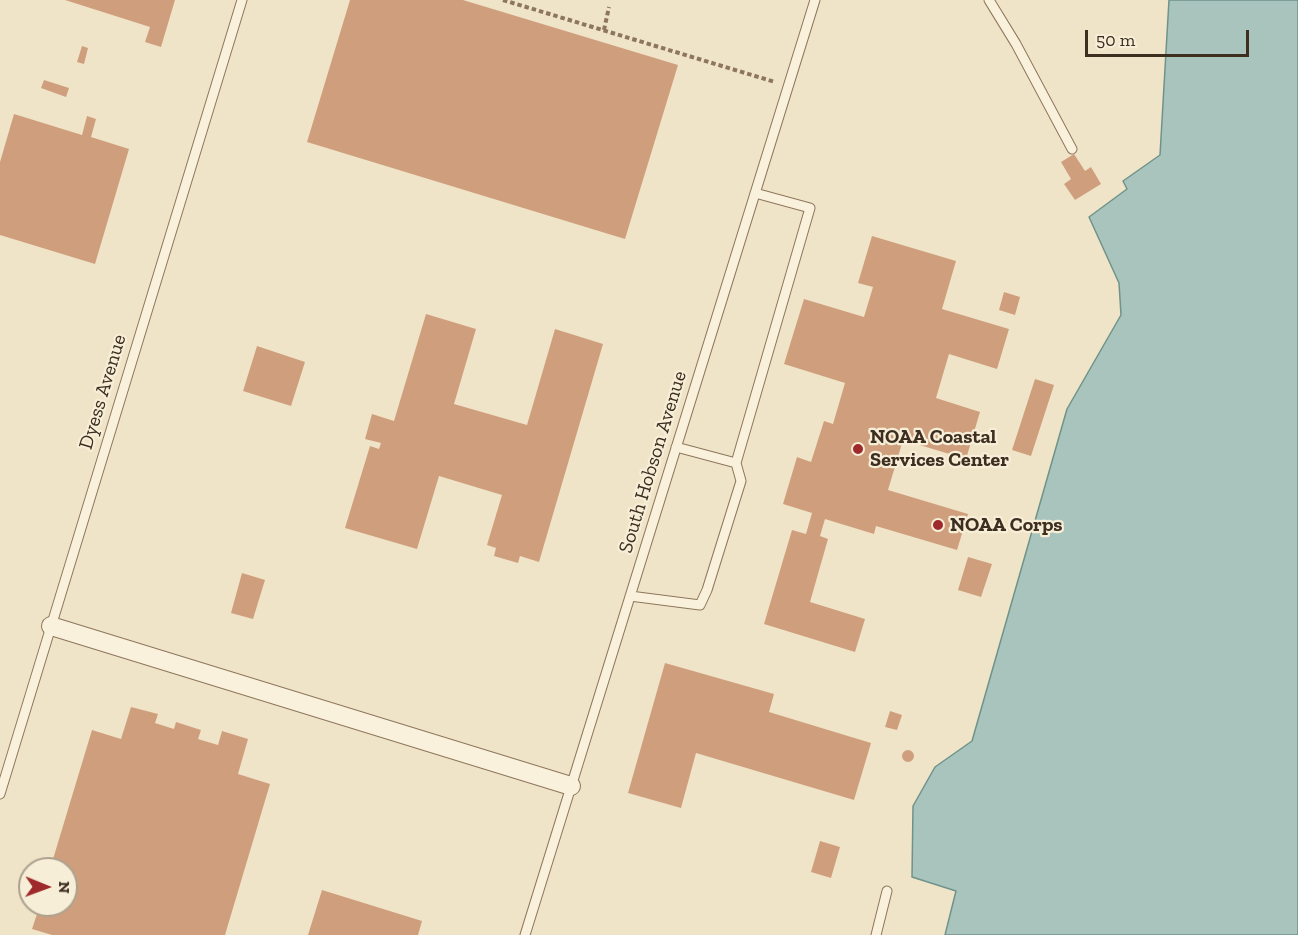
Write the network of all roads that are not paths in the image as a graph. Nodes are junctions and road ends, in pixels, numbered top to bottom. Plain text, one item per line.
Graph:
1 (242, 0) edge
2 (815, 0) edge
3 (989, 0) edge
4 (1072, 149) dead end
5 (755, 193) junction
6 (676, 447) junction
7 (736, 463) junction
8 (630, 596) junction
9 (51, 626) junction
10 (571, 786) junction
11 (0, 795) edge
12 (887, 891) dead end
13 (525, 935) edge
14 (876, 935) edge

1 - 9 lane, Dyess Avenue
2 - 5 lane, South Hobson Avenue
3 - 4 lane
5 - 6 lane, South Hobson Avenue
5 - 7 lane
6 - 7 lane
6 - 8 lane, South Hobson Avenue
7 - 8 lane
8 - 10 lane, South Hobson Avenue
9 - 10 street
9 - 11 lane, Dyess Avenue
10 - 13 lane, South Hobson Avenue
12 - 14 lane

